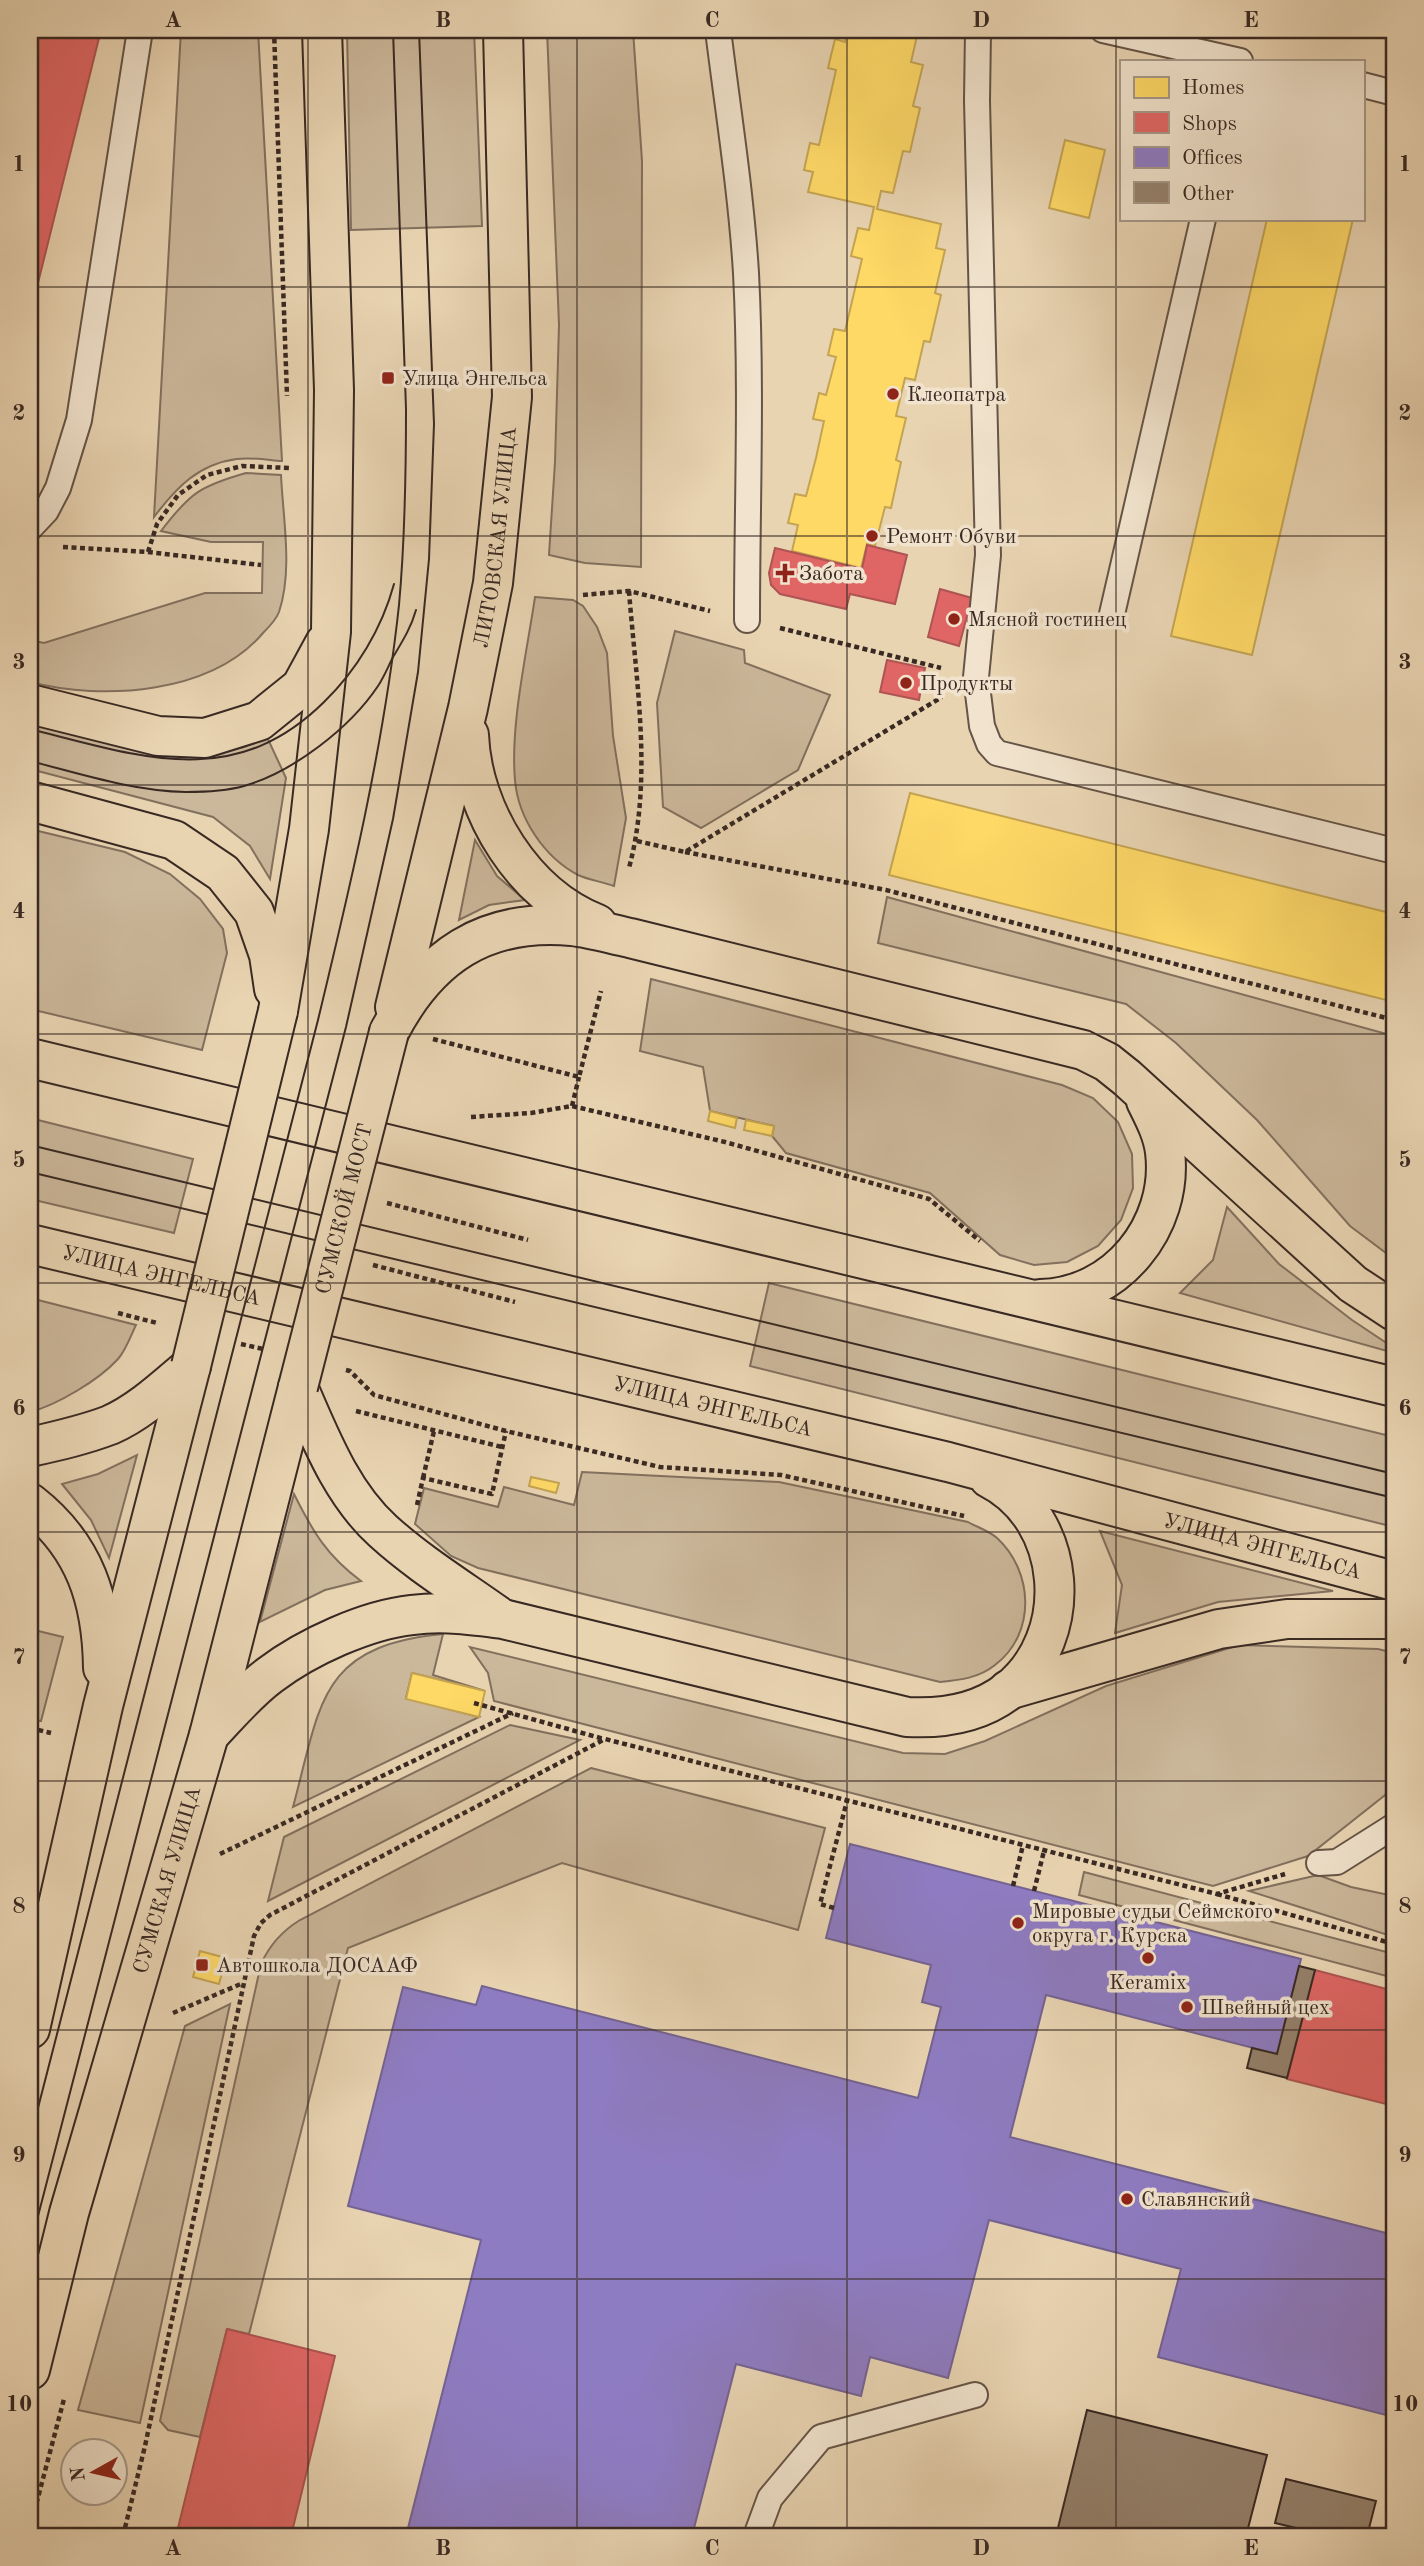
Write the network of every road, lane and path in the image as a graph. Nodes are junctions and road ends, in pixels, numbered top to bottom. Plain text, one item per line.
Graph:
1 (140, 30) edge
2 (274, 30) edge
3 (322, 30) edge
4 (503, 30) edge
5 (718, 30) edge
6 (978, 30) edge
7 (1103, 30) edge
8 (1237, 60) edge
9 (1364, 85) edge
10 (1394, 93) edge
11 (1203, 220) edge
12 (288, 400) dead end
13 (289, 455) dead end
14 (30, 528) edge
15 (61, 546) dead end
16 (148, 552) junction
17 (261, 565) dead end
18 (629, 591) dead end
19 (1112, 614) dead end
20 (747, 620) dead end
21 (331, 632) junction
22 (976, 677) junction
23 (30, 704) edge
24 (468, 708) junction
25 (30, 801) edge
26 (636, 841) junction
27 (685, 852) junction
28 (1394, 852) edge
29 (629, 868) dead end
30 (630, 938) junction
31 (601, 990) dead end
32 (278, 1011) junction
33 (1394, 1020) edge
34 (388, 1032) junction
35 (426, 1038) dead end
36 (30, 1058) edge
37 (579, 1077) junction
38 (1126, 1078) junction
39 (384, 1202) dead end
40 (528, 1240) dead end
41 (30, 1244) edge
42 (989, 1249) dead end
43 (368, 1264) dead end
44 (1017, 1297) junction
45 (515, 1302) dead end
46 (110, 1311) dead end
47 (1394, 1311) edge
48 (163, 1324) dead end
49 (230, 1341) dead end
50 (270, 1351) dead end
51 (191, 1366) junction
52 (337, 1368) dead end
53 (298, 1387) junction
54 (1394, 1387) edge
55 (344, 1408) dead end
56 (434, 1431) junction
57 (506, 1431) junction
58 (30, 1447) edge
59 (502, 1447) junction
60 (973, 1469) junction
61 (422, 1478) junction
62 (30, 1503) edge
63 (417, 1506) dead end
64 (968, 1517) dead end
65 (1394, 1581) edge
66 (503, 1619) junction
67 (1394, 1619) edge
68 (1008, 1690) junction
69 (474, 1703) dead end
70 (103, 1706) junction
71 (513, 1713) junction
72 (54, 1720) dead end
73 (30, 1728) edge
74 (51, 1733) junction
75 (209, 1735) junction
76 (605, 1740) junction
77 (49, 1744) dead end
78 (847, 1801) junction
79 (1394, 1826) edge
80 (1023, 1845) junction
81 (1044, 1851) junction
82 (213, 1861) dead end
83 (1319, 1863) joint
84 (1013, 1885) dead end
85 (1034, 1891) dead end
86 (1217, 1894) junction
87 (834, 1908) dead end
88 (1394, 1944) edge
89 (243, 1983) junction
90 (169, 2015) dead end
91 (30, 2029) edge
92 (30, 2370) edge
93 (975, 2395) dead end
94 (123, 2536) edge
95 (756, 2536) edge

1 - 14 lane
2 - 12 path
3 - 21 main road
4 - 24 main road, ЛИТОВСКАЯ УЛИЦА
5 - 20 lane
6 - 22 lane
7 - 8 lane
9 - 10 lane
11 - 19 lane
13 - 16 path
15 - 16 path
16 - 17 path
18 - 26 path
21 - 23 main road
21 - 32 main road
22 - 27 path
22 - 28 lane
24 - 30 main road
24 - 34 main road, ЛИТОВСКАЯ УЛИЦА
25 - 32 main road
26 - 27 path
26 - 29 path
27 - 33 path
30 - 34 main road
30 - 38 main road
31 - 37 path
32 - 51 main road, bridge
34 - 53 main road, СУМСКОЙ МОСТ, bridge
35 - 37 path
36 - 44 main road
37 - 42 path
38 - 44 main road
38 - 47 main road
39 - 40 path
41 - 60 main road, УЛИЦА ЭНГЕЛЬСА
43 - 45 path
44 - 54 main road
46 - 48 path
49 - 50 path
51 - 58 main road
51 - 70 main road
52 - 57 path
53 - 66 main road
53 - 75 main road, СУМСКАЯ УЛИЦА
55 - 56 path
56 - 59 path
56 - 61 path
57 - 59 path
57 - 64 path
59 - 61 path
60 - 65 main road, УЛИЦА ЭНГЕЛЬСА
60 - 68 main road
61 - 63 path
62 - 70 main road
66 - 68 main road
66 - 75 main road
67 - 68 main road
69 - 71 path
70 - 91 main road
71 - 76 path
71 - 82 path
72 - 74 path
73 - 74 path
74 - 77 path
75 - 92 main road, СУМСКАЯ УЛИЦА
76 - 78 path
76 - 89 path
78 - 80 path
78 - 87 path
79 - 83 lane
80 - 81 path
80 - 84 path
81 - 85 path
81 - 86 path
83 - 86 path
86 - 88 path
89 - 90 path
89 - 94 path
93 - 95 lane

